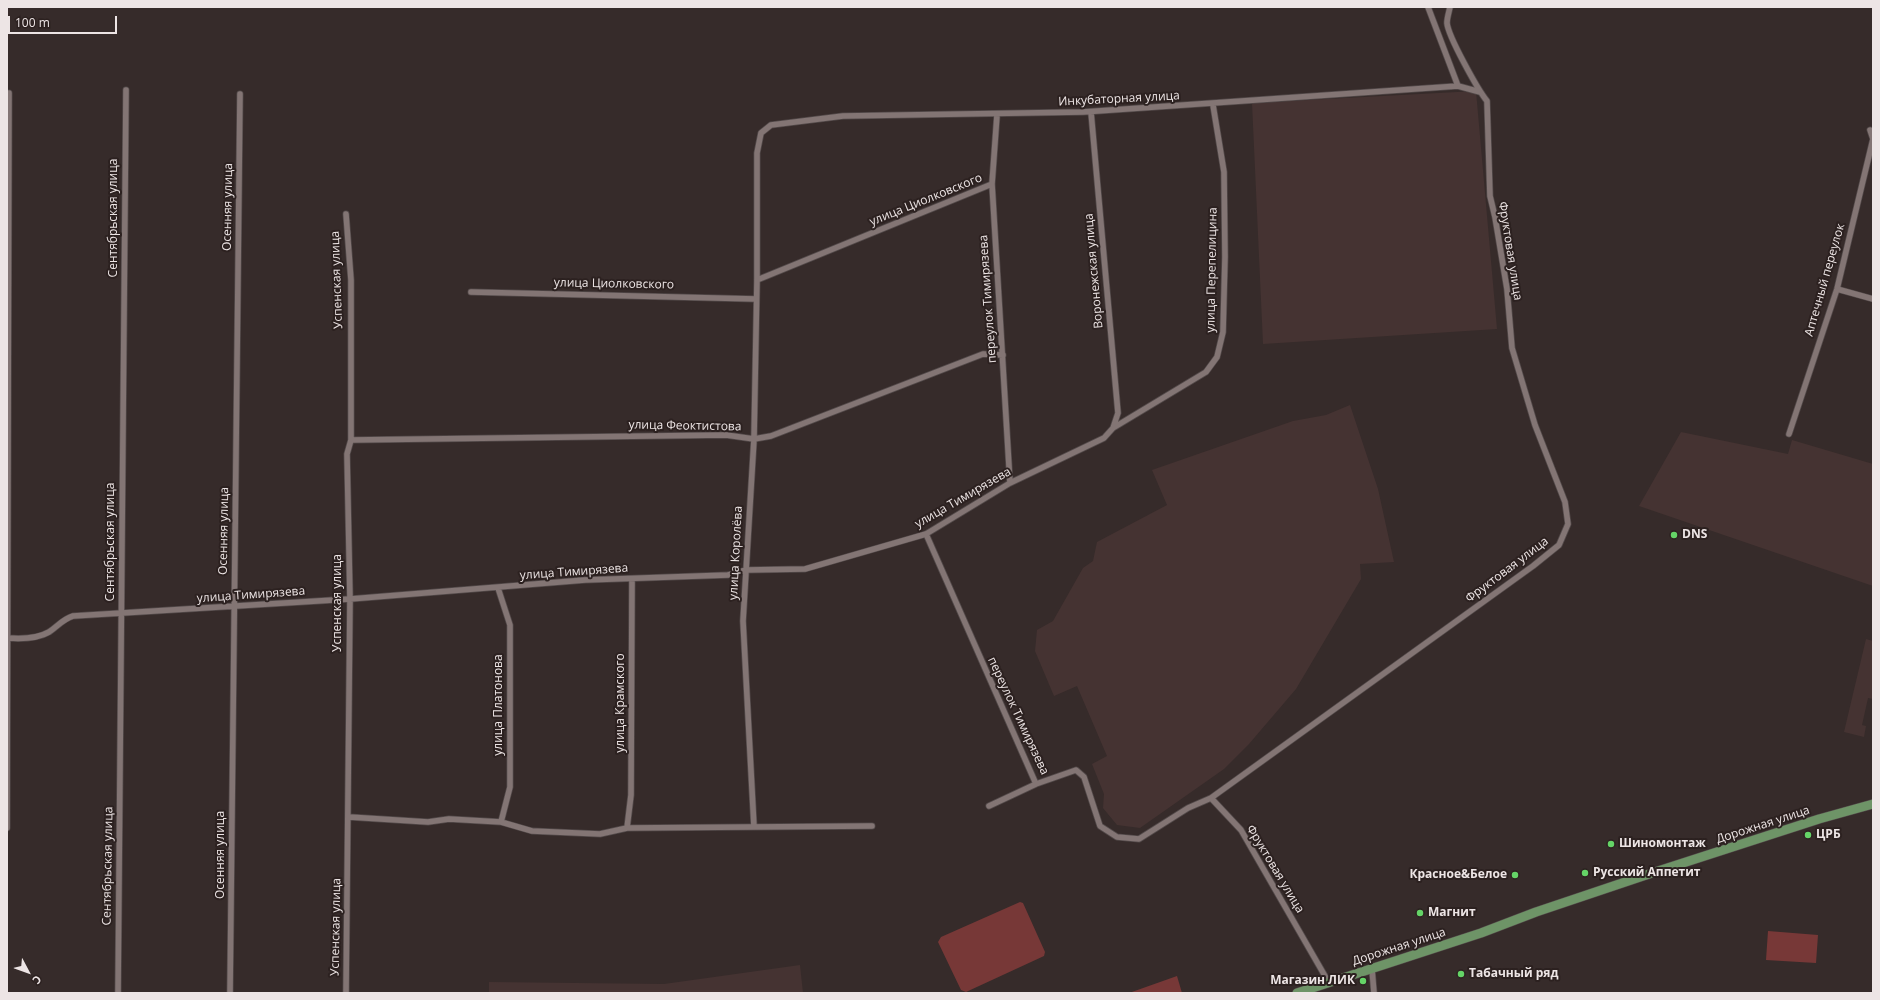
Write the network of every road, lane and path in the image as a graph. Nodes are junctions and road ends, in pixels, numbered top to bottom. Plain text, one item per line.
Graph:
1 (1428, 7) edge
2 (1450, 7) edge
3 (1458, 86) junction
4 (126, 90) dead end
5 (1480, 92) junction
6 (9, 93) dead end
7 (240, 94) dead end
8 (1213, 105) junction
9 (1091, 112) junction
10 (997, 114) junction
11 (1870, 130) dead end
12 (761, 133) joint
13 (992, 184) junction
14 (346, 214) dead end
15 (757, 280) junction
16 (1837, 289) junction
17 (471, 292) dead end
18 (756, 299) junction
19 (1873, 299) edge
20 (1003, 355) junction
21 (1113, 428) junction
22 (1789, 434) dead end
23 (754, 439) junction
24 (351, 440) junction
25 (1010, 483) junction
26 (926, 534) junction
27 (746, 570) junction
28 (632, 579) junction
29 (498, 588) junction
30 (350, 599) junction
31 (234, 607) junction
32 (122, 614) junction
33 (8, 624) edge
34 (8, 638) junction
35 (1036, 784) junction
36 (1211, 798) junction
37 (1873, 804) edge
38 (989, 806) dead end
39 (349, 818) junction
40 (501, 822) junction
41 (872, 826) dead end
42 (7, 828) edge
43 (627, 828) junction
44 (754, 828) junction
45 (1372, 969) junction
46 (1329, 982) junction
47 (118, 993) edge
48 (230, 993) edge
49 (346, 993) edge
50 (1297, 993) edge
51 (1374, 993) edge

1 - 3 street
2 - 5 street, Фруктовая улица
3 - 5 street, Инкубаторная улица
3 - 8 street, Инкубаторная улица
4 - 32 street, Сентябрьская улица
5 - 36 street, Фруктовая улица
6 - 33 street
7 - 31 street, Осенняя улица
8 - 9 street, Инкубаторная улица
8 - 21 street, улица Перепелицина
9 - 10 street, Инкубаторная улица
9 - 21 street, Воронежская улица
10 - 12 street, Инкубаторная улица
10 - 13 street, переулок Тимирязева
11 - 16 street, Аптечный переулок
12 - 15 street, улица Королёва
13 - 15 street, улица Циолковского
13 - 20 street, переулок Тимирязева
14 - 24 street, Успенская улица
15 - 18 street, улица Королёва
16 - 19 street
16 - 22 street, Аптечный переулок
17 - 18 street, улица Циолковского
18 - 23 street, улица Королёва
20 - 23 street, улица Феоктистова
20 - 25 street, переулок Тимирязева
21 - 25 street, улица Тимирязева
23 - 24 street, улица Феоктистова
23 - 27 street, улица Королёва
24 - 30 street, Успенская улица
25 - 26 street, улица Тимирязева
26 - 27 street, улица Тимирязева
26 - 35 street, переулок Тимирязева
27 - 28 street, улица Тимирязева
27 - 44 street, улица Королёва
28 - 29 street, улица Тимирязева
28 - 43 street, улица Крамского
29 - 30 street, улица Тимирязева
29 - 40 street, улица Платонова
30 - 31 street, улица Тимирязева
30 - 39 street, Успенская улица
31 - 32 street, улица Тимирязева
31 - 48 street, Осенняя улица
32 - 34 street, улица Тимирязева
32 - 47 street, Сентябрьская улица
33 - 34 street
34 - 42 street
35 - 36 street, переулок Тимирязева
35 - 38 street
36 - 46 street, Фруктовая улица
37 - 45 main road, Дорожная улица
39 - 40 street
39 - 49 street, Успенская улица
40 - 43 street
41 - 44 street
43 - 44 street
45 - 46 main road, Дорожная улица
45 - 51 street
46 - 50 main road, Дорожная улица

